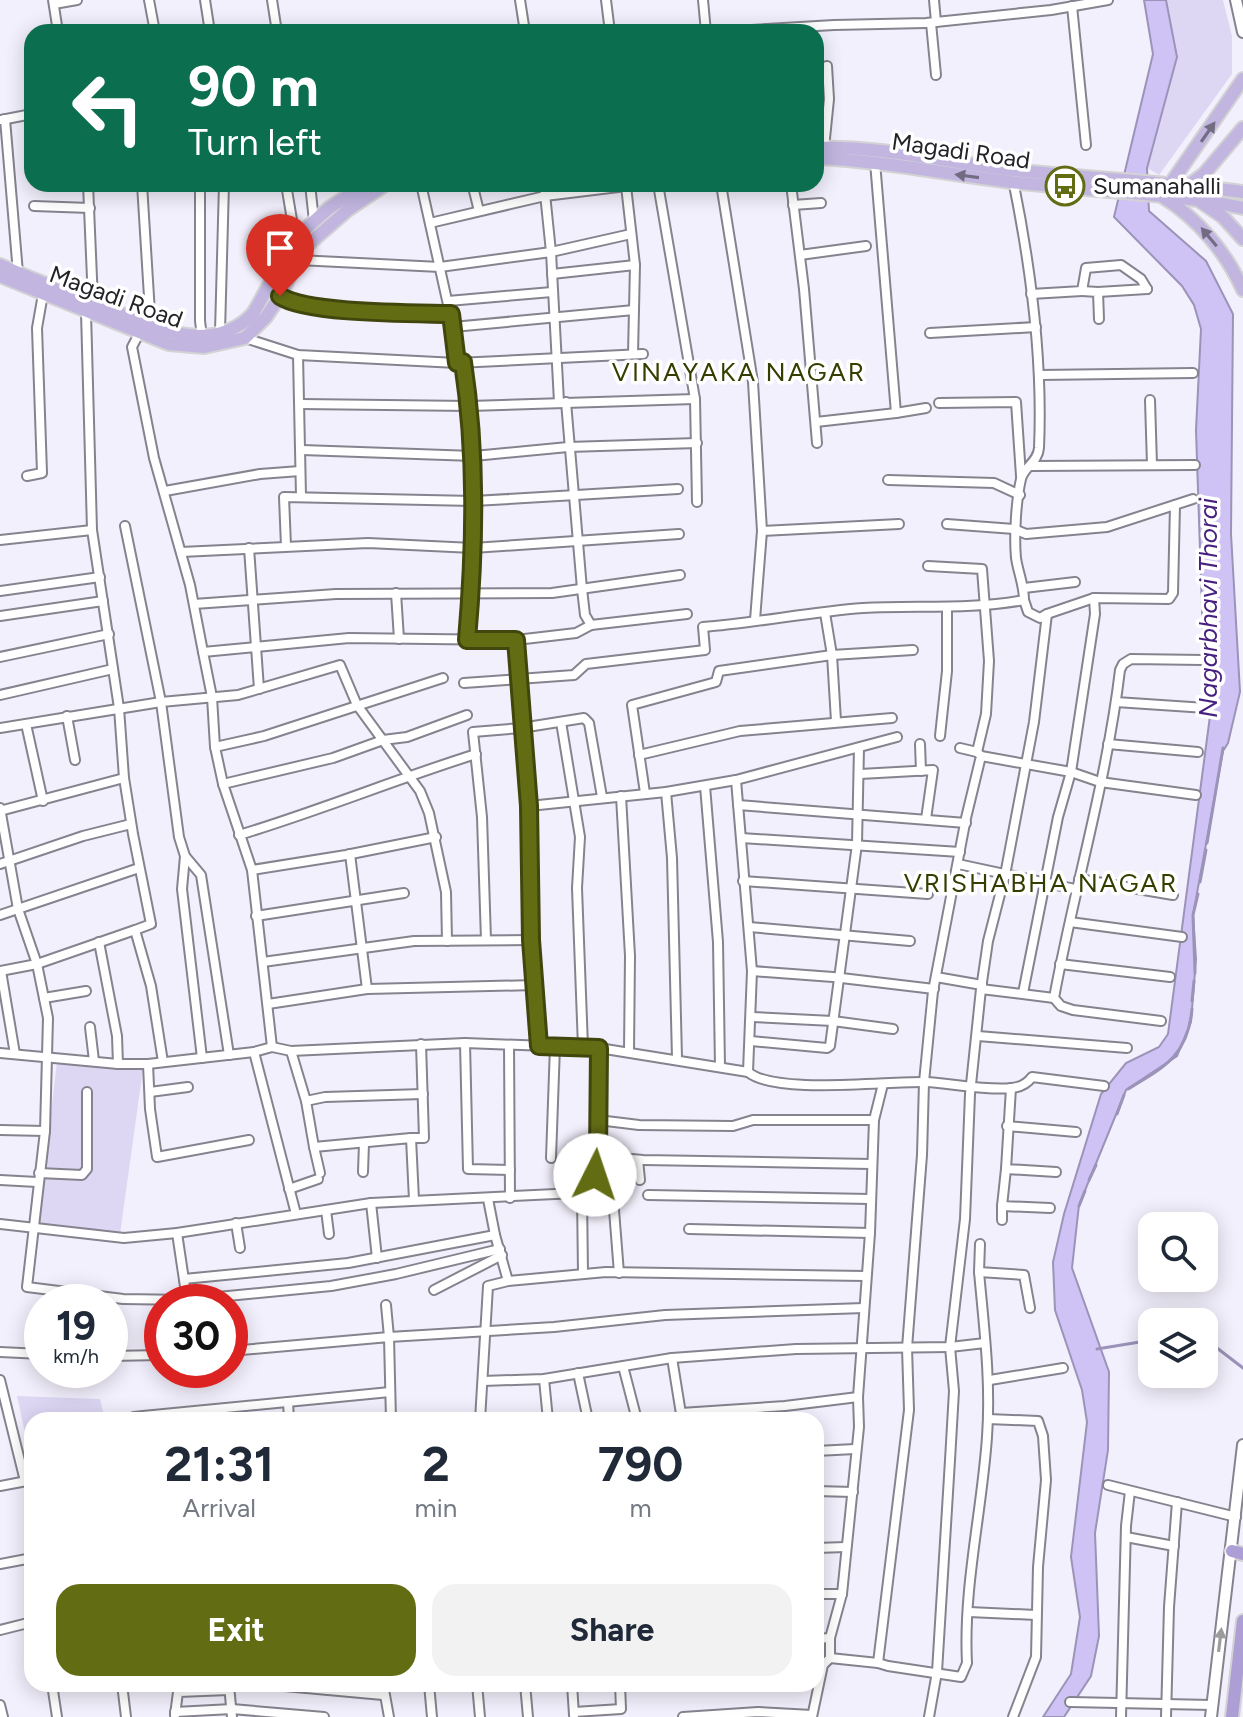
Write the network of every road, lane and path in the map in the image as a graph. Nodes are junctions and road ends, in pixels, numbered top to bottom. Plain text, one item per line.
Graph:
1 (77, 0) edge
2 (149, 0) edge
3 (205, 0) edge
4 (272, 0) edge
5 (520, 0) edge
6 (606, 0) edge
7 (703, 0) edge
8 (934, 0) edge
9 (1108, 0) edge
10 (1236, 0) edge
11 (53, 2) edge
12 (1051, 5) edge
13 (1072, 6) junction
14 (933, 23) junction
15 (57, 24) edge
16 (154, 24) edge
17 (209, 24) edge
18 (276, 24) edge
19 (524, 24) edge
20 (609, 24) edge
21 (705, 24) edge
22 (824, 26) edge
23 (1243, 32) edge
24 (827, 66) dead end
25 (936, 75) dead end
26 (1243, 79) edge
27 (24, 116) edge
28 (2, 120) edge
29 (824, 125) edge
30 (1243, 128) edge
31 (1086, 145) dead end
32 (824, 150) edge
33 (824, 152) edge
34 (875, 162) junction
35 (1013, 176) junction
36 (1171, 183) junction
37 (1156, 191) junction
38 (1190, 191) junction
39 (89, 192) edge
40 (142, 192) edge
41 (200, 192) edge
42 (224, 192) edge
43 (287, 192) edge
44 (311, 192) edge
45 (354, 192) edge
46 (375, 192) edge
47 (423, 192) edge
48 (474, 192) edge
49 (545, 192) edge
50 (577, 192) edge
51 (627, 192) edge
52 (659, 192) edge
53 (722, 192) edge
54 (792, 192) edge
55 (1243, 192) edge
56 (545, 196) junction
57 (821, 203) dead end
58 (793, 205) junction
59 (34, 206) dead end
60 (90, 208) junction
61 (1243, 208) edge
62 (479, 211) junction
63 (314, 221) junction
64 (430, 223) junction
65 (631, 234) junction
66 (295, 238) junction
67 (1243, 239) edge
68 (866, 246) dead end
69 (551, 252) junction
70 (800, 255) junction
71 (298, 260) junction
72 (0, 265) edge
73 (635, 265) junction
74 (440, 267) junction
75 (18, 273) junction
76 (552, 274) junction
77 (0, 276) edge
78 (1243, 290) edge
79 (1082, 291) junction
80 (552, 292) junction
81 (1098, 292) junction
82 (43, 294) junction
83 (1031, 294) junction
84 (280, 296) junction
85 (448, 301) junction
86 (90, 307) junction
87 (634, 310) junction
88 (451, 314) junction
89 (553, 318) junction
90 (1099, 319) dead end
91 (453, 327) junction
92 (1036, 327) junction
93 (141, 328) junction
94 (220, 332) junction
95 (930, 333) dead end
96 (202, 336) junction
97 (245, 338) junction
98 (298, 355) junction
99 (556, 359) junction
100 (460, 362) junction
101 (1193, 373) dead end
102 (1039, 375) junction
103 (695, 399) junction
104 (1150, 400) dead end
105 (562, 402) junction
106 (939, 403) dead end
107 (301, 404) junction
108 (470, 406) junction
109 (926, 408) dead end
110 (896, 413) junction
111 (816, 422) junction
112 (697, 443) junction
113 (817, 443) dead end
114 (568, 447) junction
115 (302, 450) junction
116 (474, 456) junction
117 (1152, 465) junction
118 (1195, 465) dead end
119 (1032, 466) junction
120 (300, 471) junction
121 (27, 476) dead end
122 (1021, 476) junction
123 (888, 480) dead end
124 (678, 489) dead end
125 (165, 491) junction
126 (1020, 495) junction
127 (301, 496) junction
128 (573, 497) junction
129 (1193, 499) dead end
130 (474, 501) junction
131 (697, 502) dead end
132 (1175, 505) junction
133 (899, 524) dead end
134 (947, 524) dead end
135 (125, 526) dead end
136 (1014, 529) junction
137 (92, 530) junction
138 (762, 531) junction
139 (679, 534) dead end
140 (0, 540) edge
141 (577, 543) junction
142 (286, 546) junction
143 (249, 548) junction
144 (473, 548) junction
145 (181, 552) junction
146 (928, 566) dead end
147 (680, 575) dead end
148 (100, 577) junction
149 (1075, 582) dead end
150 (1024, 588) junction
151 (582, 589) junction
152 (0, 591) edge
153 (396, 593) junction
154 (471, 593) junction
155 (1094, 598) junction
156 (253, 599) junction
157 (1024, 600) junction
158 (103, 601) junction
159 (194, 604) junction
160 (947, 607) junction
161 (985, 607) junction
162 (825, 613) junction
163 (687, 614) dead end
164 (1047, 614) junction
165 (0, 616) edge
166 (755, 620) junction
167 (591, 625) junction
168 (109, 634) junction
169 (399, 639) junction
170 (467, 640) junction
171 (516, 640) junction
172 (255, 645) junction
173 (913, 650) dead end
174 (203, 652) junction
175 (832, 655) junction
176 (0, 657) edge
177 (1203, 660) dead end
178 (113, 669) junction
179 (443, 678) dead end
180 (518, 680) junction
181 (464, 683) dead end
182 (259, 689) junction
183 (0, 695) edge
184 (212, 697) junction
185 (161, 702) junction
186 (1116, 702) junction
187 (357, 705) junction
188 (119, 708) junction
189 (1206, 708) dead end
190 (467, 715) dead end
191 (67, 716) junction
192 (892, 718) dead end
193 (836, 721) junction
194 (561, 722) junction
195 (26, 724) junction
196 (0, 728) edge
197 (521, 728) junction
198 (940, 736) dead end
199 (897, 737) dead end
200 (383, 740) junction
201 (920, 744) dead end
202 (1108, 744) junction
203 (215, 747) junction
204 (859, 748) junction
205 (960, 748) dead end
206 (1198, 752) dead end
207 (476, 754) junction
208 (979, 754) junction
209 (639, 755) junction
210 (75, 760) dead end
211 (1027, 763) junction
212 (921, 771) junction
213 (1071, 772) junction
214 (860, 774) junction
215 (409, 775) junction
216 (124, 778) junction
217 (736, 780) junction
218 (1100, 782) junction
219 (223, 784) junction
220 (705, 786) junction
221 (666, 792) junction
222 (645, 793) junction
223 (1196, 795) dead end
224 (621, 796) junction
225 (602, 797) junction
226 (43, 801) junction
227 (576, 803) junction
228 (738, 805) junction
229 (529, 806) junction
230 (0, 810) edge
231 (858, 813) junction
232 (926, 819) junction
233 (966, 823) junction
234 (131, 824) junction
235 (239, 835) junction
236 (436, 837) junction
237 (741, 838) junction
238 (857, 844) junction
239 (960, 852) junction
240 (350, 854) junction
241 (185, 856) junction
242 (4, 863) edge
243 (958, 864) junction
244 (139, 868) junction
245 (252, 870) junction
246 (1005, 875) junction
247 (1079, 879) junction
248 (743, 881) junction
249 (1044, 882) junction
250 (852, 888) junction
251 (1075, 889) junction
252 (404, 893) dead end
253 (928, 894) dead end
254 (1173, 895) dead end
255 (356, 899) junction
256 (18, 909) junction
257 (0, 915) edge
258 (256, 916) junction
259 (1070, 922) junction
260 (749, 927) junction
261 (135, 930) junction
262 (845, 936) junction
263 (1182, 937) dead end
264 (486, 940) junction
265 (531, 940) junction
266 (447, 941) junction
267 (910, 941) dead end
268 (99, 942) junction
269 (363, 948) junction
270 (263, 962) junction
271 (37, 964) junction
272 (1060, 964) junction
273 (0, 971) edge
274 (752, 971) junction
275 (936, 977) junction
276 (1170, 977) dead end
277 (840, 978) junction
278 (535, 985) junction
279 (982, 987) junction
280 (367, 989) junction
281 (934, 989) junction
282 (86, 991) dead end
283 (1023, 993) junction
284 (44, 998) junction
285 (1054, 998) junction
286 (268, 1004) junction
287 (752, 1017) junction
288 (833, 1021) junction
289 (1161, 1021) dead end
290 (90, 1027) dead end
291 (893, 1029) dead end
292 (978, 1036) junction
293 (751, 1041) junction
294 (465, 1043) junction
295 (421, 1044) junction
296 (509, 1045) junction
297 (539, 1046) junction
298 (555, 1046) junction
299 (272, 1047) junction
300 (583, 1047) junction
301 (599, 1048) junction
302 (1127, 1048) dead end
303 (291, 1051) junction
304 (629, 1051) junction
305 (254, 1052) junction
306 (0, 1053) edge
307 (15, 1054) junction
308 (229, 1055) junction
309 (46, 1057) junction
310 (202, 1058) junction
311 (677, 1058) junction
312 (94, 1061) junction
313 (163, 1062) junction
314 (118, 1064) junction
315 (148, 1064) junction
316 (720, 1067) junction
317 (748, 1072) junction
318 (924, 1082) junction
319 (883, 1084) junction
320 (973, 1085) junction
321 (1104, 1086) dead end
322 (188, 1087) dead end
323 (1011, 1088) junction
324 (87, 1092) dead end
325 (150, 1092) junction
326 (423, 1094) junction
327 (306, 1101) junction
328 (598, 1120) junction
329 (874, 1120) junction
330 (1007, 1126) junction
331 (0, 1130) edge
332 (45, 1131) junction
333 (1076, 1132) dead end
334 (411, 1138) junction
335 (249, 1140) dead end
336 (364, 1143) junction
337 (314, 1147) junction
338 (598, 1156) junction
339 (551, 1158) dead end
340 (638, 1160) junction
341 (871, 1164) junction
342 (1006, 1169) junction
343 (510, 1170) junction
344 (363, 1172) dead end
345 (1056, 1172) dead end
346 (38, 1178) junction
347 (0, 1180) edge
348 (640, 1180) dead end
349 (289, 1189) junction
350 (648, 1195) dead end
351 (510, 1198) junction
352 (488, 1199) junction
353 (870, 1199) junction
354 (414, 1200) junction
355 (591, 1200) dead end
356 (371, 1203) junction
357 (1002, 1206) junction
358 (1050, 1208) dead end
359 (326, 1210) junction
360 (614, 1210) dead end
361 (296, 1214) junction
362 (1002, 1220) dead end
363 (236, 1223) junction
364 (0, 1224) edge
365 (689, 1229) dead end
366 (33, 1230) junction
367 (177, 1233) junction
368 (870, 1233) junction
369 (329, 1234) dead end
370 (495, 1235) junction
371 (980, 1244) dead end
372 (240, 1248) dead end
373 (501, 1252) junction
374 (377, 1258) junction
375 (979, 1272) junction
376 (619, 1273) junction
377 (583, 1274) junction
378 (865, 1276) junction
379 (184, 1279) junction
380 (508, 1281) junction
381 (185, 1284) edge
382 (434, 1290) dead end
383 (248, 1294) edge
384 (144, 1299) edge
385 (386, 1305) dead end
386 (864, 1308) junction
387 (1030, 1308) dead end
388 (487, 1329) junction
389 (389, 1337) junction
390 (985, 1343) junction
391 (862, 1347) junction
392 (950, 1347) junction
393 (907, 1348) junction
394 (248, 1349) edge
395 (0, 1352) edge
396 (24, 1353) edge
397 (672, 1358) junction
398 (623, 1366) junction
399 (1063, 1368) dead end
400 (578, 1373) junction
401 (544, 1379) junction
402 (0, 1380) edge
403 (990, 1380) junction
404 (483, 1381) junction
405 (390, 1392) junction
406 (858, 1397) junction
407 (288, 1402) junction
408 (184, 1412) edge
409 (289, 1412) edge
410 (391, 1412) edge
411 (481, 1412) edge
412 (547, 1412) edge
413 (586, 1412) edge
414 (635, 1412) edge
415 (680, 1412) edge
416 (723, 1412) edge
417 (988, 1419) junction
418 (1243, 1445) edge
419 (855, 1449) junction
420 (824, 1451) edge
421 (24, 1466) edge
422 (24, 1481) edge
423 (1108, 1485) dead end
424 (0, 1486) edge
425 (824, 1491) edge
426 (1130, 1491) junction
427 (853, 1492) junction
428 (1177, 1502) junction
429 (1236, 1517) junction
430 (1126, 1537) junction
431 (1174, 1546) junction
432 (846, 1547) junction
433 (824, 1548) edge
434 (1237, 1552) edge
435 (24, 1560) edge
436 (0, 1564) edge
437 (824, 1594) edge
438 (842, 1594) junction
439 (969, 1612) junction
440 (1036, 1615) junction
441 (1243, 1621) edge
442 (24, 1624) edge
443 (0, 1630) edge
444 (824, 1638) edge
445 (830, 1638) junction
446 (830, 1658) junction
447 (878, 1663) junction
448 (824, 1664) edge
449 (937, 1672) junction
450 (53, 1692) edge
451 (123, 1692) edge
452 (178, 1692) edge
453 (230, 1692) edge
454 (350, 1692) edge
455 (430, 1692) edge
456 (478, 1692) edge
457 (526, 1692) edge
458 (573, 1692) edge
459 (620, 1692) edge
460 (817, 1692) edge
461 (383, 1695) joint
462 (1070, 1702) dead end
463 (0, 1705) edge
464 (1122, 1705) junction
465 (1166, 1705) junction
466 (1212, 1705) junction
467 (232, 1713) edge
468 (175, 1714) edge
469 (574, 1714) edge
470 (812, 1716) edge
471 (3, 1717) edge
472 (57, 1717) edge
473 (126, 1717) edge
474 (324, 1717) edge
475 (389, 1717) edge
476 (432, 1717) edge
477 (480, 1717) edge
478 (528, 1717) edge
479 (683, 1717) edge
480 (929, 1717) edge
481 (1013, 1717) edge
482 (1121, 1717) edge
483 (1166, 1717) edge
484 (1211, 1717) edge
485 (1232, 1717) edge

1 - 11 street
2 - 16 street
3 - 17 street
4 - 18 street
5 - 19 street
6 - 20 street
7 - 21 street
8 - 14 street
9 - 13 street
10 - 23 street
11 - 15 street
12 - 13 street
12 - 14 street
13 - 31 street
14 - 22 street
14 - 25 street
24 - 29 street
36 -> 26 main road
27 - 28 street
28 - 75 street
30 - 38 main road
32 - 35 main road, Magadi Road
33 - 34 main road, Magadi Road
35 -> 34 main road, Magadi Road
34 - 110 street
35 - 37 main road, Magadi Road
35 - 83 street
36 - 37 main road, Magadi Road
36 - 38 main road, Magadi Road
37 - 38 main road, Magadi Road
78 -> 37 main road
38 - 55 main road, Magadi Road
38 - 61 main road, Magadi Road
38 - 67 main road
39 - 60 street
40 - 93 street
41 - 96 street
42 - 94 street
43 - 66 street
44 - 63 street
45 - 63 main road, Magadi Road
46 - 71 main road
47 - 64 street
48 - 62 street
49 - 56 street
50 - 56 street
51 - 65 street
52 - 103 street
53 - 138 street
54 - 58 street
56 - 62 street
56 - 69 street
57 - 58 street
58 - 70 street
59 - 60 street
60 - 86 street
62 - 64 street
63 - 66 main road, Magadi Road
64 - 74 street
65 - 69 street
65 - 73 street
66 - 94 main road, Magadi Road
68 - 70 street
69 - 74 street
69 - 76 street
70 - 111 street
71 - 74 street
71 - 84 main road
72 - 75 main road, Magadi Road
73 - 76 street
73 - 87 street
74 - 85 street
75 - 86 main road, Magadi Road
76 - 80 street
77 - 82 main road, Magadi Road
79 - 81 street
79 - 81 street
79 - 83 street
80 - 85 street
80 - 89 street
81 - 90 street
82 - 86 main road, Magadi Road
82 - 121 street
83 - 92 street
84 - 88 street
84 - 97 main road
85 - 88 street
86 - 93 main road, Magadi Road
86 - 137 street
87 - 89 street
87 - 99 street
88 - 91 street
89 - 91 street
89 - 99 street
91 - 100 street
92 - 95 street
92 - 102 street
93 - 96 main road, Magadi Road
93 - 97 main road, Magadi Road
93 - 125 street
94 - 96 main road, Magadi Road
97 - 98 street
98 - 100 street
98 - 107 street
99 - 100 street
99 - 105 street
100 - 108 street
101 - 102 street
102 - 119 street
103 - 105 street
103 - 112 street
104 - 117 street
105 - 108 street
105 - 114 street
106 - 122 street
107 - 108 street
107 - 115 street
108 - 116 street
109 - 110 street
110 - 111 street
111 - 113 street
112 - 114 street
112 - 131 street
114 - 116 street
114 - 128 street
115 - 116 street
115 - 120 street
116 - 130 street
117 - 118 street
117 - 119 street
119 - 122 street
120 - 125 street
120 - 127 street
122 - 126 street
123 - 126 street
124 - 128 street
125 - 145 street
126 - 136 street
127 - 130 street
127 - 142 street
128 - 130 street
128 - 141 street
129 - 132 street
130 - 144 street
132 - 136 street
132 - 155 street
133 - 138 street
134 - 136 street
135 - 185 street
136 - 150 street
137 - 140 street
137 - 148 street
138 - 166 street
139 - 141 street
141 - 144 street
141 - 151 street
142 - 143 street
142 - 144 street
143 - 145 street
143 - 156 street
144 - 154 street
145 - 159 street
146 - 161 street
147 - 151 street
148 - 152 street
148 - 158 street
149 - 150 street
150 - 157 street
151 - 154 street
151 - 167 street
153 - 154 street
153 - 156 street
153 - 169 street
154 - 170 street
155 - 164 street
155 - 213 street
156 - 159 street
156 - 172 street
157 - 161 street
157 - 164 street
158 - 165 street
158 - 168 street
159 - 174 street
160 - 161 street
160 - 162 street
160 - 198 street
161 - 208 street
162 - 166 street
162 - 175 street
163 - 167 street
164 - 211 street
166 - 180 street
167 - 171 street
168 - 176 street
168 - 178 street
169 - 170 street
169 - 172 street
170 - 171 street
171 - 180 street
172 - 174 street
172 - 182 street
173 - 175 street
174 - 184 street
175 - 193 street
175 - 209 street
177 - 186 street
178 - 183 street
178 - 188 street
179 - 187 street
180 - 181 street
180 - 197 street
182 - 184 street
182 - 187 street
184 - 185 street
184 - 203 street
185 - 188 street
185 - 241 street
186 - 189 street
186 - 202 street
187 - 200 street
187 - 203 street
188 - 191 street
188 - 216 street
190 - 200 street
191 - 195 street
191 - 210 street
192 - 193 street
193 - 209 street
194 - 197 street
194 - 225 street
194 - 227 street
195 - 196 street
195 - 226 street
197 - 207 street
197 - 229 street
199 - 204 street
200 - 215 street
200 - 219 street
201 - 212 street
202 - 206 street
202 - 218 street
203 - 219 street
204 - 214 street
204 - 217 street
205 - 208 street
207 - 215 street
207 - 264 street
208 - 211 street
208 - 233 street
209 - 222 street
211 - 213 street
211 - 246 street
212 - 214 street
212 - 232 street
213 - 218 street
213 - 249 street
214 - 231 street
215 - 235 street
215 - 236 street
216 - 226 street
216 - 234 street
217 - 220 street
217 - 228 street
218 - 223 street
218 - 247 street
219 - 235 street
220 - 221 street
220 - 316 street
221 - 222 street
221 - 311 street
222 - 224 street
224 - 225 street
224 - 304 street
225 - 227 street
226 - 230 street
227 - 229 street
227 - 300 street
228 - 231 street
228 - 237 street
229 - 265 street
230 - 242 street
231 - 232 street
231 - 238 street
232 - 233 street
233 - 239 street
234 - 242 street
234 - 244 street
235 - 245 street
236 - 240 street
236 - 266 street
237 - 238 street
237 - 248 street
238 - 239 street
238 - 250 street
239 - 243 street
240 - 245 street
240 - 255 street
241 - 308 street
241 - 310 street
242 - 256 street
243 - 246 street
243 - 275 street
244 - 256 street
244 - 261 street
245 - 258 street
246 - 249 street
246 - 279 street
247 - 251 street
247 - 254 street
248 - 250 street
248 - 260 street
249 - 251 street
249 - 283 street
250 - 253 street
250 - 262 street
251 - 259 street
252 - 255 street
255 - 258 street
255 - 269 street
256 - 257 street
256 - 271 street
258 - 270 street
259 - 263 street
259 - 272 street
260 - 262 street
260 - 274 street
261 - 268 street
261 - 313 street
262 - 267 street
262 - 277 street
264 - 265 street
264 - 266 street
265 - 278 street
266 - 269 street
268 - 271 street
268 - 314 street
269 - 270 street
269 - 280 street
270 - 286 street
271 - 273 street
271 - 284 street
272 - 276 street
272 - 285 street
273 - 307 street
274 - 277 street
274 - 287 street
275 - 279 street
275 - 281 street
277 - 281 street
277 - 288 street
278 - 280 street
278 - 297 street
279 - 283 street
279 - 292 street
280 - 286 street
281 - 318 street
282 - 284 street
283 - 285 street
284 - 309 street
285 - 289 street
286 - 299 street
287 - 288 street
287 - 293 street
288 - 291 street
288 - 293 street
290 - 312 street
292 - 302 street
292 - 320 street
293 - 317 street
294 - 295 street
294 - 296 street
294 - 343 street
295 - 303 street
295 - 326 street
296 - 297 street
296 - 343 street
297 - 298 street
298 - 300 street
298 - 339 street
299 - 303 street
299 - 305 street
300 - 301 street
301 - 304 street
301 - 328 street
303 - 327 street
304 - 311 street
305 - 308 street
305 - 349 street
306 - 307 street
307 - 309 street
308 - 310 street
309 - 312 street
309 - 332 street
310 - 313 street
311 - 316 street
312 - 314 street
313 - 315 street
314 - 315 street
315 - 325 street
316 - 317 street
317 - 319 street
318 - 319 street
318 - 320 street
318 - 393 street
319 - 329 street
320 - 323 street
320 - 392 street
321 - 323 street
322 - 325 street
323 - 330 street
324 - 346 street
325 - 335 street
326 - 327 street
326 - 334 street
327 - 337 street
328 - 329 street
328 - 338 street
329 - 341 street
330 - 333 street
330 - 342 street
331 - 332 street
332 - 346 street
334 - 336 street
334 - 354 street
336 - 337 street
336 - 344 street
337 - 349 street
338 - 340 street
338 - 355 street
340 - 341 street
340 - 348 street
341 - 353 street
342 - 345 street
342 - 357 street
343 - 351 street
346 - 347 street
346 - 366 street
349 - 361 street
350 - 353 street
351 - 352 street
351 - 377 street
352 - 354 street
352 - 370 street
353 - 368 street
354 - 356 street
356 - 359 street
356 - 374 street
357 - 358 street
357 - 362 street
359 - 361 street
359 - 369 street
360 - 376 street
361 - 363 street
363 - 367 street
363 - 372 street
364 - 366 street
365 - 368 street
366 - 367 street
366 - 384 street
367 - 379 street
368 - 378 street
370 - 373 street
370 - 374 street
371 - 375 street
373 - 380 street
373 - 382 street
373 - 383 street
374 - 379 street
375 - 387 street
375 - 390 street
376 - 377 street
376 - 378 street
377 - 380 street
378 - 386 street
379 - 381 street
380 - 388 street
385 - 389 street
386 - 388 street
386 - 391 street
388 - 389 street
388 - 404 street
389 - 394 street
389 - 405 street
390 - 392 street
390 - 403 street
391 - 393 street
391 - 397 street
391 - 406 street
392 - 393 street
392 - 449 street
393 - 447 street
395 - 396 street
397 - 398 street
397 - 415 street
398 - 400 street
398 - 414 street
399 - 403 street
400 - 401 street
400 - 413 street
401 - 404 street
401 - 412 street
402 - 421 street
403 - 417 street
404 - 411 street
405 - 407 street
405 - 410 street
406 - 416 street
406 - 419 street
407 - 408 street
407 - 409 street
417 - 439 street
417 - 440 street
418 - 429 street
419 - 420 street
419 - 427 street
422 - 424 street
423 - 426 street
425 - 427 street
426 - 428 street
426 - 430 street
427 - 432 street
428 - 429 street
428 - 431 street
429 - 434 street
430 - 431 street
430 - 464 street
431 - 465 street
432 - 433 street
432 - 438 street
466 -> 434 street
435 - 436 street
437 - 438 street
438 - 445 street
439 - 440 street
439 - 449 street
440 - 481 street
441 - 485 highway
442 - 443 street
444 - 445 street
445 - 446 street
446 - 447 street
446 - 448 street
447 - 449 street
449 - 480 street
450 - 472 street
451 - 473 street
452 - 468 street
453 - 467 street
454 - 461 street
455 - 476 street
456 - 477 street
457 - 478 street
458 - 469 street
459 - 469 street
460 - 470 street
461 - 475 street
462 - 464 street
463 - 471 street
464 - 465 street
464 - 482 street
465 - 466 street
465 - 483 street
466 - 484 street
467 - 468 street
467 - 474 street
470 - 479 street

